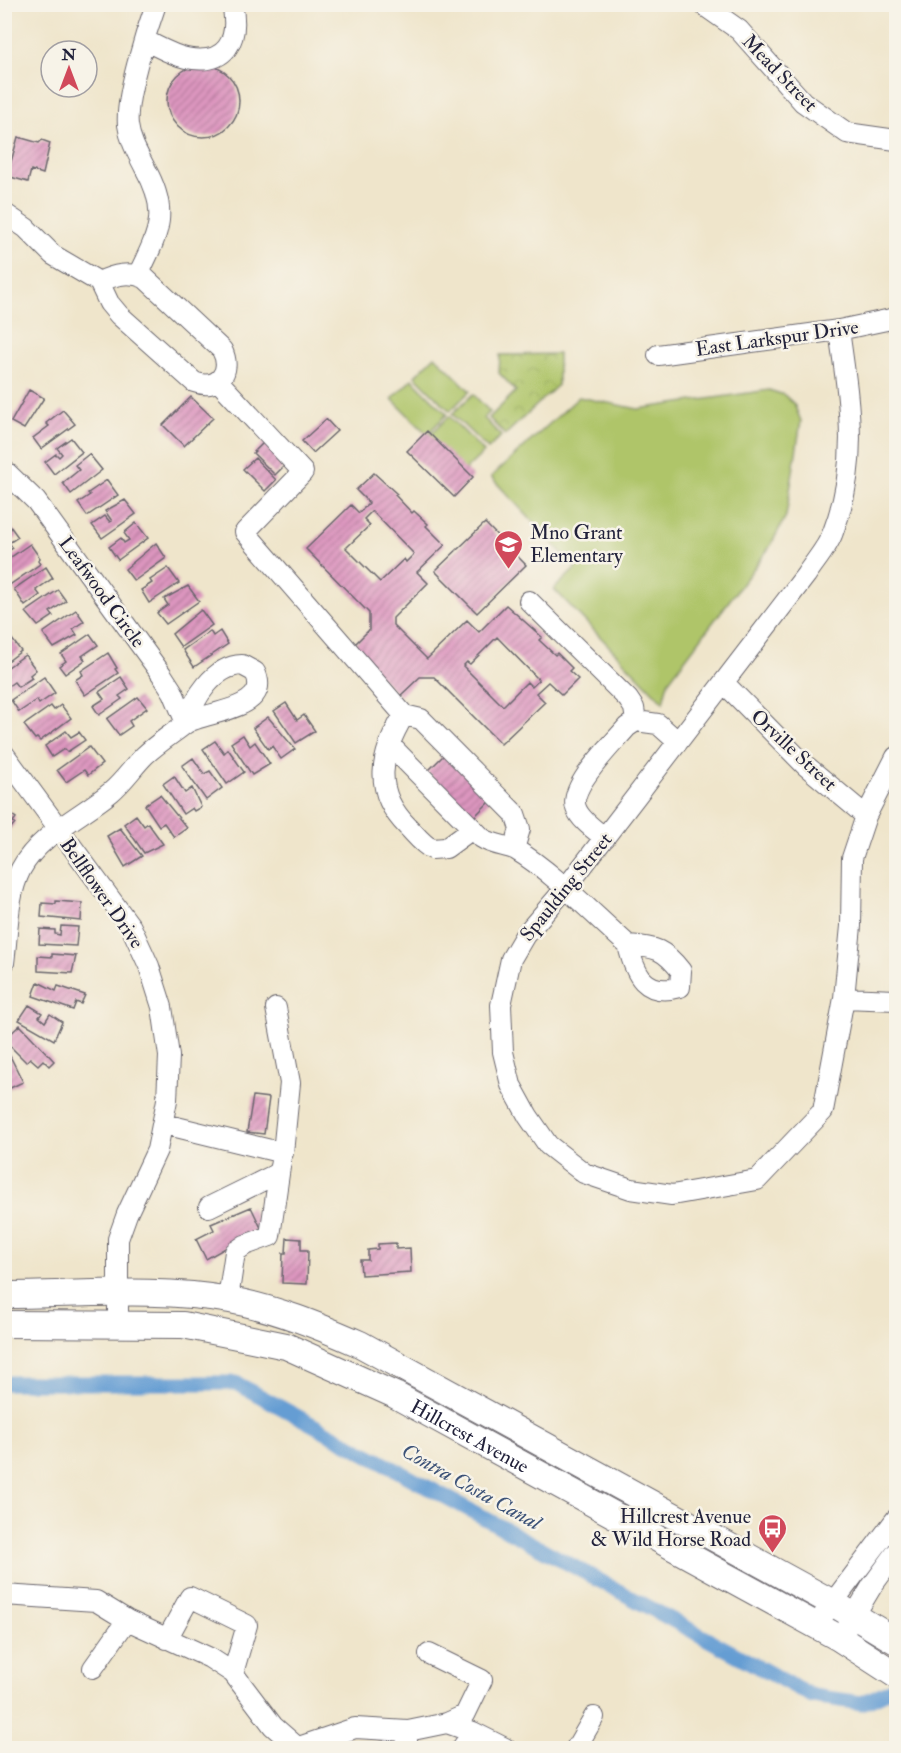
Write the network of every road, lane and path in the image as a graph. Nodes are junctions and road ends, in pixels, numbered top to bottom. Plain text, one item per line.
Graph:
1 (156, 4) edge
2 (232, 4) edge
3 (702, 4) edge
4 (146, 41) junction
5 (897, 140) edge
6 (4, 213) edge
7 (138, 275) junction
8 (99, 282) junction
9 (897, 318) edge
10 (839, 330) junction
11 (658, 355) dead end
12 (219, 382) junction
13 (4, 470) edge
14 (529, 601) dead end
15 (724, 683) junction
16 (404, 715) junction
17 (636, 721) junction
18 (678, 742) junction
19 (389, 744) junction
20 (4, 754) edge
21 (897, 757) edge
22 (866, 816) junction
23 (472, 829) junction
24 (59, 831) junction
25 (605, 838) junction
26 (514, 849) junction
27 (565, 889) junction
28 (628, 945) dead end
29 (4, 963) edge
30 (844, 998) junction
31 (897, 1000) edge
32 (276, 1008) dead end
33 (164, 1124) junction
34 (282, 1160) junction
35 (209, 1207) dead end
36 (117, 1294) junction
37 (4, 1295) edge
38 (228, 1299) junction
39 (4, 1324) edge
40 (118, 1324) junction
41 (897, 1519) edge
42 (897, 1553) edge
43 (4, 1595) edge
44 (831, 1602) junction
45 (855, 1616) junction
46 (127, 1620) junction
47 (816, 1625) junction
48 (839, 1638) junction
49 (167, 1639) junction
50 (897, 1641) edge
51 (429, 1654) dead end
52 (93, 1668) dead end
53 (233, 1673) junction
54 (897, 1675) edge
55 (594, 1717) dead end
56 (447, 1723) junction
57 (472, 1732) junction
58 (407, 1740) edge
59 (297, 1748) edge
60 (462, 1749) edge
61 (505, 1749) edge
62 (576, 1749) edge

1 - 4 street
2 - 4 street
3 - 5 street, Mead Street
4 - 7 street
6 - 8 street
7 - 8 street
7 - 12 street
8 - 12 street
9 - 10 street, East Larkspur Drive
10 - 11 street, East Larkspur Drive
10 - 15 street, Spaulding Street
12 - 16 street
13 - 24 street, Leafwood Circle
14 - 17 street
15 - 18 street, Spaulding Street
15 - 22 street, Orville Street
16 - 19 street
16 - 26 street
17 - 18 street
17 - 25 street
18 - 25 street, Spaulding Street
19 - 23 street
19 - 23 street
20 - 24 street, Bellflower Drive
21 - 22 street, Spaulding Street
22 - 30 street, Spaulding Street
23 - 26 street
24 - 29 street
24 - 33 street, Bellflower Drive
25 - 27 street, Spaulding Street
26 - 27 street
27 - 28 street
27 - 30 street, Spaulding Street
30 - 31 street
32 - 34 street
33 - 34 street
33 - 36 street, Bellflower Drive
34 - 35 street
34 - 38 street
36 - 37 main road, Hillcrest Avenue
36 - 38 main road, Hillcrest Avenue
36 - 40 street, Bellflower Drive
38 - 44 main road, Hillcrest Avenue
39 - 40 main road, Hillcrest Avenue
40 - 47 main road, Hillcrest Avenue
41 - 44 street
42 - 45 street
43 - 46 street
44 - 45 main road, Hillcrest Avenue
44 - 47 street
45 - 48 street
45 - 50 main road, Hillcrest Avenue
46 - 49 street
46 - 52 street
47 - 48 main road, Hillcrest Avenue
48 - 54 main road, Hillcrest Avenue
49 - 53 street
49 - 53 street
51 - 56 street
53 - 59 street
55 - 62 street
56 - 57 street
56 - 58 street
57 - 60 street
57 - 61 street
58 - 59 street

